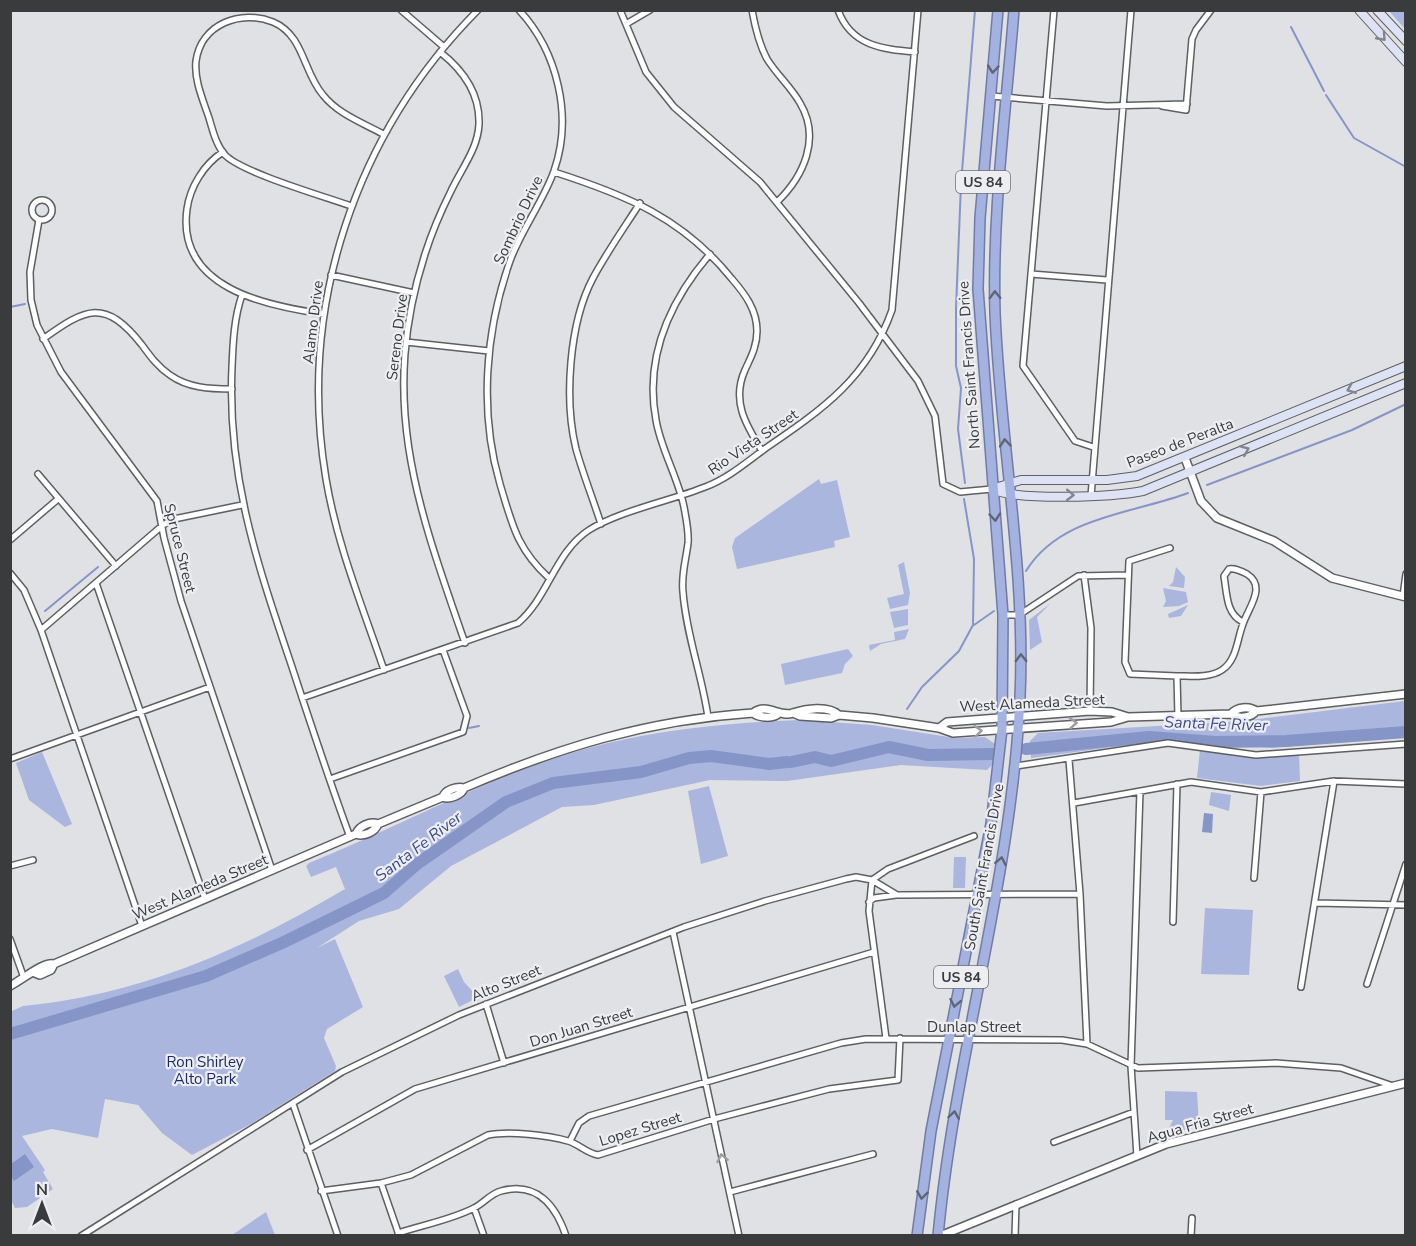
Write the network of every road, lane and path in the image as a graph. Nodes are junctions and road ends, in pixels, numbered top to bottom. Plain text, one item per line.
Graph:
1 (402, 10) edge
2 (478, 10) edge
3 (519, 10) edge
4 (620, 10) edge
5 (650, 10) edge
6 (752, 10) edge
7 (838, 10) edge
8 (918, 10) edge
9 (998, 10) edge
10 (1014, 10) edge
11 (1054, 10) edge
12 (1131, 10) edge
13 (1211, 10) edge
14 (1359, 10) edge
15 (1377, 10) edge
16 (626, 24) junction
17 (1406, 41) edge
18 (442, 49) junction
19 (915, 52) junction
20 (1406, 62) edge
21 (991, 96) junction
22 (1007, 97) junction
23 (1046, 100) junction
24 (1122, 106) junction
25 (383, 134) junction
26 (223, 152) junction
27 (554, 172) junction
28 (777, 202) junction
29 (640, 203) junction
30 (351, 206) junction
31 (39, 220) dead end
32 (710, 254) junction
33 (331, 274) junction
34 (1031, 274) junction
35 (1107, 280) junction
36 (414, 293) junction
37 (242, 295) junction
38 (324, 314) junction
39 (883, 334) junction
40 (43, 339) junction
41 (406, 342) junction
42 (489, 351) junction
43 (1406, 366) edge
44 (1406, 383) edge
45 (232, 389) junction
46 (1093, 447) junction
47 (762, 451) junction
48 (1185, 458) junction
49 (1191, 472) junction
50 (38, 474) dead end
51 (1091, 480) junction
52 (1008, 483) junction
53 (988, 490) junction
54 (680, 495) junction
55 (1009, 495) junction
56 (1091, 495) junction
57 (58, 499) junction
58 (242, 505) junction
59 (601, 524) junction
60 (163, 525) junction
61 (10, 540) edge
62 (1170, 548) dead end
63 (116, 566) junction
64 (10, 573) edge
65 (1406, 574) edge
66 (1084, 575) junction
67 (1128, 575) junction
68 (549, 578) junction
69 (96, 583) junction
70 (1404, 597) edge
71 (1003, 615) junction
72 (1019, 615) junction
73 (1243, 622) junction
74 (41, 630) junction
75 (465, 643) junction
76 (443, 650) junction
77 (384, 670) junction
78 (1177, 676) junction
79 (210, 687) junction
80 (1406, 694) edge
81 (302, 698) junction
82 (140, 711) junction
83 (1090, 711) junction
84 (708, 717) junction
85 (1019, 717) junction
86 (1128, 717) junction
87 (1178, 717) junction
88 (1003, 718) junction
89 (939, 728) junction
90 (1019, 728) junction
91 (1002, 729) junction
92 (77, 733) junction
93 (1406, 744) edge
94 (11, 759) edge
95 (1069, 760) junction
96 (1016, 766) junction
97 (330, 779) junction
98 (1334, 781) junction
99 (1177, 784) junction
100 (1406, 784) edge
101 (1140, 791) junction
102 (1261, 792) junction
103 (1074, 803) junction
104 (353, 835) junction
105 (974, 836) dead end
106 (33, 860) dead end
107 (1406, 864) edge
108 (10, 866) edge
109 (272, 870) junction
110 (1254, 878) dead end
111 (872, 880) junction
112 (978, 894) junction
113 (995, 894) junction
114 (1080, 894) junction
115 (897, 895) junction
116 (205, 899) junction
117 (869, 902) junction
118 (1316, 903) junction
119 (1392, 904) junction
120 (1406, 905) edge
121 (1173, 922) dead end
122 (142, 926) junction
123 (673, 932) junction
124 (10, 939) edge
125 (874, 952) junction
126 (24, 978) junction
127 (1367, 984) dead end
128 (10, 986) edge
129 (1301, 987) dead end
130 (486, 1004) junction
131 (691, 1007) junction
132 (886, 1038) junction
133 (900, 1038) junction
134 (948, 1040) junction
135 (968, 1040) junction
136 (1087, 1044) junction
137 (504, 1063) junction
138 (1131, 1066) junction
139 (706, 1081) junction
140 (1406, 1083) edge
141 (1393, 1086) junction
142 (293, 1104) junction
143 (1134, 1112) junction
144 (714, 1119) junction
145 (570, 1141) junction
146 (1054, 1142) dead end
147 (307, 1150) junction
148 (873, 1154) dead end
149 (1137, 1156) junction
150 (381, 1183) junction
151 (321, 1191) junction
152 (730, 1192) junction
153 (1016, 1204) junction
154 (474, 1208) junction
155 (1192, 1218) dead end
156 (398, 1234) edge
157 (81, 1236) edge
158 (338, 1236) edge
159 (484, 1236) edge
160 (566, 1236) edge
161 (739, 1236) edge
162 (917, 1236) edge
163 (939, 1236) edge
164 (1015, 1236) edge
165 (1191, 1236) edge

1 - 18 street, Sereno Drive
2 - 18 street, Alamo Drive
3 - 27 street, Sombrio Drive
4 - 16 street
5 - 16 street
6 - 28 street
7 - 19 street
8 - 19 street, Rio Vista Street
9 -> 21 highway, North Saint Francis Drive / US 84
10 - 22 highway, North Saint Francis Drive / US 84
11 - 23 street
12 - 24 street
13 - 24 street
14 -> 20 main road
15 - 17 main road
16 - 28 street
18 - 25 street, Alamo Drive
18 - 36 street, Sereno Drive
19 - 39 street, Rio Vista Street
21 - 22 street
21 - 53 highway, North Saint Francis Drive / US 84
22 - 23 street
52 -> 22 highway, North Saint Francis Drive / US 84
23 - 24 street
23 - 34 street
24 - 35 street
25 - 26 street
25 - 30 street, Alamo Drive
26 - 30 street
26 - 37 street
27 - 29 street
27 - 42 street, Sombrio Drive
28 - 39 street
29 - 32 street
29 - 59 street
30 - 33 street, Alamo Drive
31 - 40 street, Spruce Street
32 - 47 street
32 - 54 street
33 - 36 street
33 - 38 street, Alamo Drive
34 - 35 street
34 - 46 street
35 - 46 street
36 - 41 street, Sereno Drive
37 - 38 street
37 - 45 street
38 - 77 street, Alamo Drive
39 - 47 street, Rio Vista Street
39 - 53 street
40 - 45 street
40 - 60 street, Spruce Street
41 - 42 street
41 - 75 street, Sereno Drive
42 - 68 street, Sombrio Drive
43 -> 48 main road, Paseo de Peralta
49 -> 44 main road, Paseo de Peralta
45 - 58 street
46 - 51 street
47 - 54 street, Rio Vista Street
48 - 49 street
48 - 51 main road, Paseo de Peralta
49 - 56 main road, Paseo de Peralta
49 - 70 street
50 - 57 street
51 - 52 main road, Paseo de Peralta
51 - 56 street
52 - 53 main road, Paseo de Peralta
52 - 55 highway, North Saint Francis Drive / US 84
53 - 55 main road, Paseo de Peralta
53 -> 71 highway, North Saint Francis Drive / US 84
54 - 59 street, Rio Vista Street
54 - 84 street
55 -> 56 main road, Paseo de Peralta
55 - 72 highway, North Saint Francis Drive / US 84
57 - 61 street
57 - 63 street
58 - 60 street
58 - 81 street
59 - 68 street, Rio Vista Street
60 - 63 street
60 - 79 street, Spruce Street
62 - 67 street
63 - 69 street
64 - 74 street
65 - 70 street
66 - 67 street
66 - 72 street
66 - 83 street
67 - 78 street
68 - 75 street, Rio Vista Street
69 - 74 street
69 - 82 street
71 - 72 street
71 - 88 highway, North Saint Francis Drive / US 84
85 -> 72 highway, North Saint Francis Drive / US 84
73 - 73 street
73 - 78 street
74 - 92 street
75 - 76 street, Rio Vista Street
76 - 77 street, Rio Vista Street
76 - 97 street
77 - 81 street, Rio Vista Street
78 - 87 street
79 - 82 street
79 - 109 street, Spruce Street
80 - 87 street, West Alameda Street
81 - 97 street
82 - 92 street
82 - 116 street
83 - 85 street, West Alameda Street
83 - 86 street, West Alameda Street
84 - 89 street, West Alameda Street
84 - 104 street, West Alameda Street
85 - 88 street, West Alameda Street
85 - 90 highway, South Saint Francis Drive / US 84
86 - 87 street, West Alameda Street
90 -> 86 street, West Alameda Street
88 - 89 street, West Alameda Street
88 - 91 highway, South Saint Francis Drive / US 84
89 -> 91 street, West Alameda Street
90 - 91 street, West Alameda Street
90 - 96 highway, South Saint Francis Drive / US 84
91 - 112 highway, South Saint Francis Drive / US 84
92 - 94 street
92 - 122 street
93 - 95 street
95 - 96 street
95 - 103 street
113 -> 96 highway, South Saint Francis Drive / US 84
97 - 104 street
98 - 100 street
98 - 102 street
98 - 118 street
99 - 101 street
99 - 102 street
99 - 121 street
101 - 103 street
101 - 138 street
102 - 110 street
103 - 114 street
104 - 109 street, West Alameda Street
105 - 111 street
106 - 108 street
107 - 119 street
109 - 116 street, West Alameda Street
111 - 115 street
111 - 117 street
111 - 123 street, Alto Street
112 - 113 street
112 - 115 street
112 -> 134 highway, South Saint Francis Drive / US 84
113 - 114 street
113 - 135 highway, South Saint Francis Drive / US 84
114 - 136 street
115 - 117 street
116 - 122 street, West Alameda Street
117 - 125 street
118 - 119 street
118 - 129 street
119 - 120 street
119 - 127 street
122 - 126 street, West Alameda Street
123 - 130 street, Alto Street
123 - 131 street
124 - 126 street
125 - 131 street, Don Juan Street
125 - 132 street
126 - 128 street, West Alameda Street
130 - 137 street
130 - 142 street, Alto Street
131 - 137 street, Don Juan Street
131 - 139 street
132 - 133 street, Dunlap Street
132 - 139 street, Dunlap Street
133 - 134 street, Dunlap Street
133 - 144 street, Lopez Street
134 - 135 street, Dunlap Street
134 -> 162 highway, South Saint Francis Drive / US 84
135 - 136 street, Dunlap Street
163 -> 135 highway, South Saint Francis Drive / US 84
136 - 138 street, Dunlap Street
137 - 147 street, Don Juan Street
138 - 141 street, Dunlap Street
138 - 143 street
139 - 144 street
139 - 145 street, Dunlap Street
140 - 141 street, Agua Fria Street
141 - 149 street, Agua Fria Street
142 - 147 street
142 - 157 street, Alto Street
143 - 146 street
143 - 149 street
144 - 145 street, Lopez Street
152 -> 144 street
145 - 150 street, Lopez Street
147 - 151 street
148 - 152 street
149 - 153 street, Agua Fria Street
150 - 151 street, Lopez Street
150 - 156 street
151 - 158 street
152 - 161 street
153 - 163 street, Agua Fria Street
153 - 164 street
154 - 156 street
154 - 159 street
154 - 160 street
155 - 165 street

